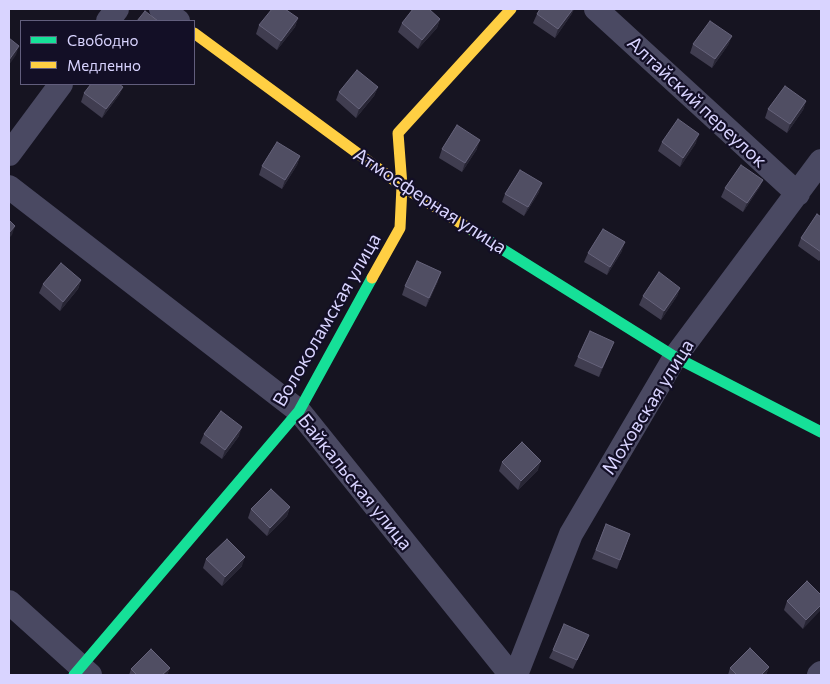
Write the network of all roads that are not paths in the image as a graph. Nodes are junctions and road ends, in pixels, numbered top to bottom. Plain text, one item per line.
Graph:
1 (117, 9) edge
2 (161, 9) edge
3 (511, 9) edge
4 (596, 9) edge
5 (109, 20) edge
6 (177, 20) edge
7 (195, 34) edge
8 (60, 85) edge
9 (9, 154) edge
10 (821, 161) edge
11 (402, 186) junction
12 (9, 187) edge
13 (798, 194) junction
14 (676, 357) junction
15 (299, 411) junction
16 (821, 432) edge
17 (9, 602) edge
18 (82, 672) edge
19 (511, 675) edge
20 (516, 675) edge

1 - 5 street
2 - 6 street
3 - 11 street, Волоколамская улица
4 - 13 street, Алтайский переулок
7 - 11 street, Атмосферная улица
8 - 9 street
10 - 13 street, Моховская улица
11 - 14 street, Атмосферная улица
11 - 15 street, Волоколамская улица
12 - 15 street, Байкальская улица
13 - 14 street, Моховская улица
14 - 16 street, Атмосферная улица
14 - 20 street, Моховская улица
15 - 18 street, Волоколамская улица
15 - 19 street, Байкальская улица
17 - 18 street

